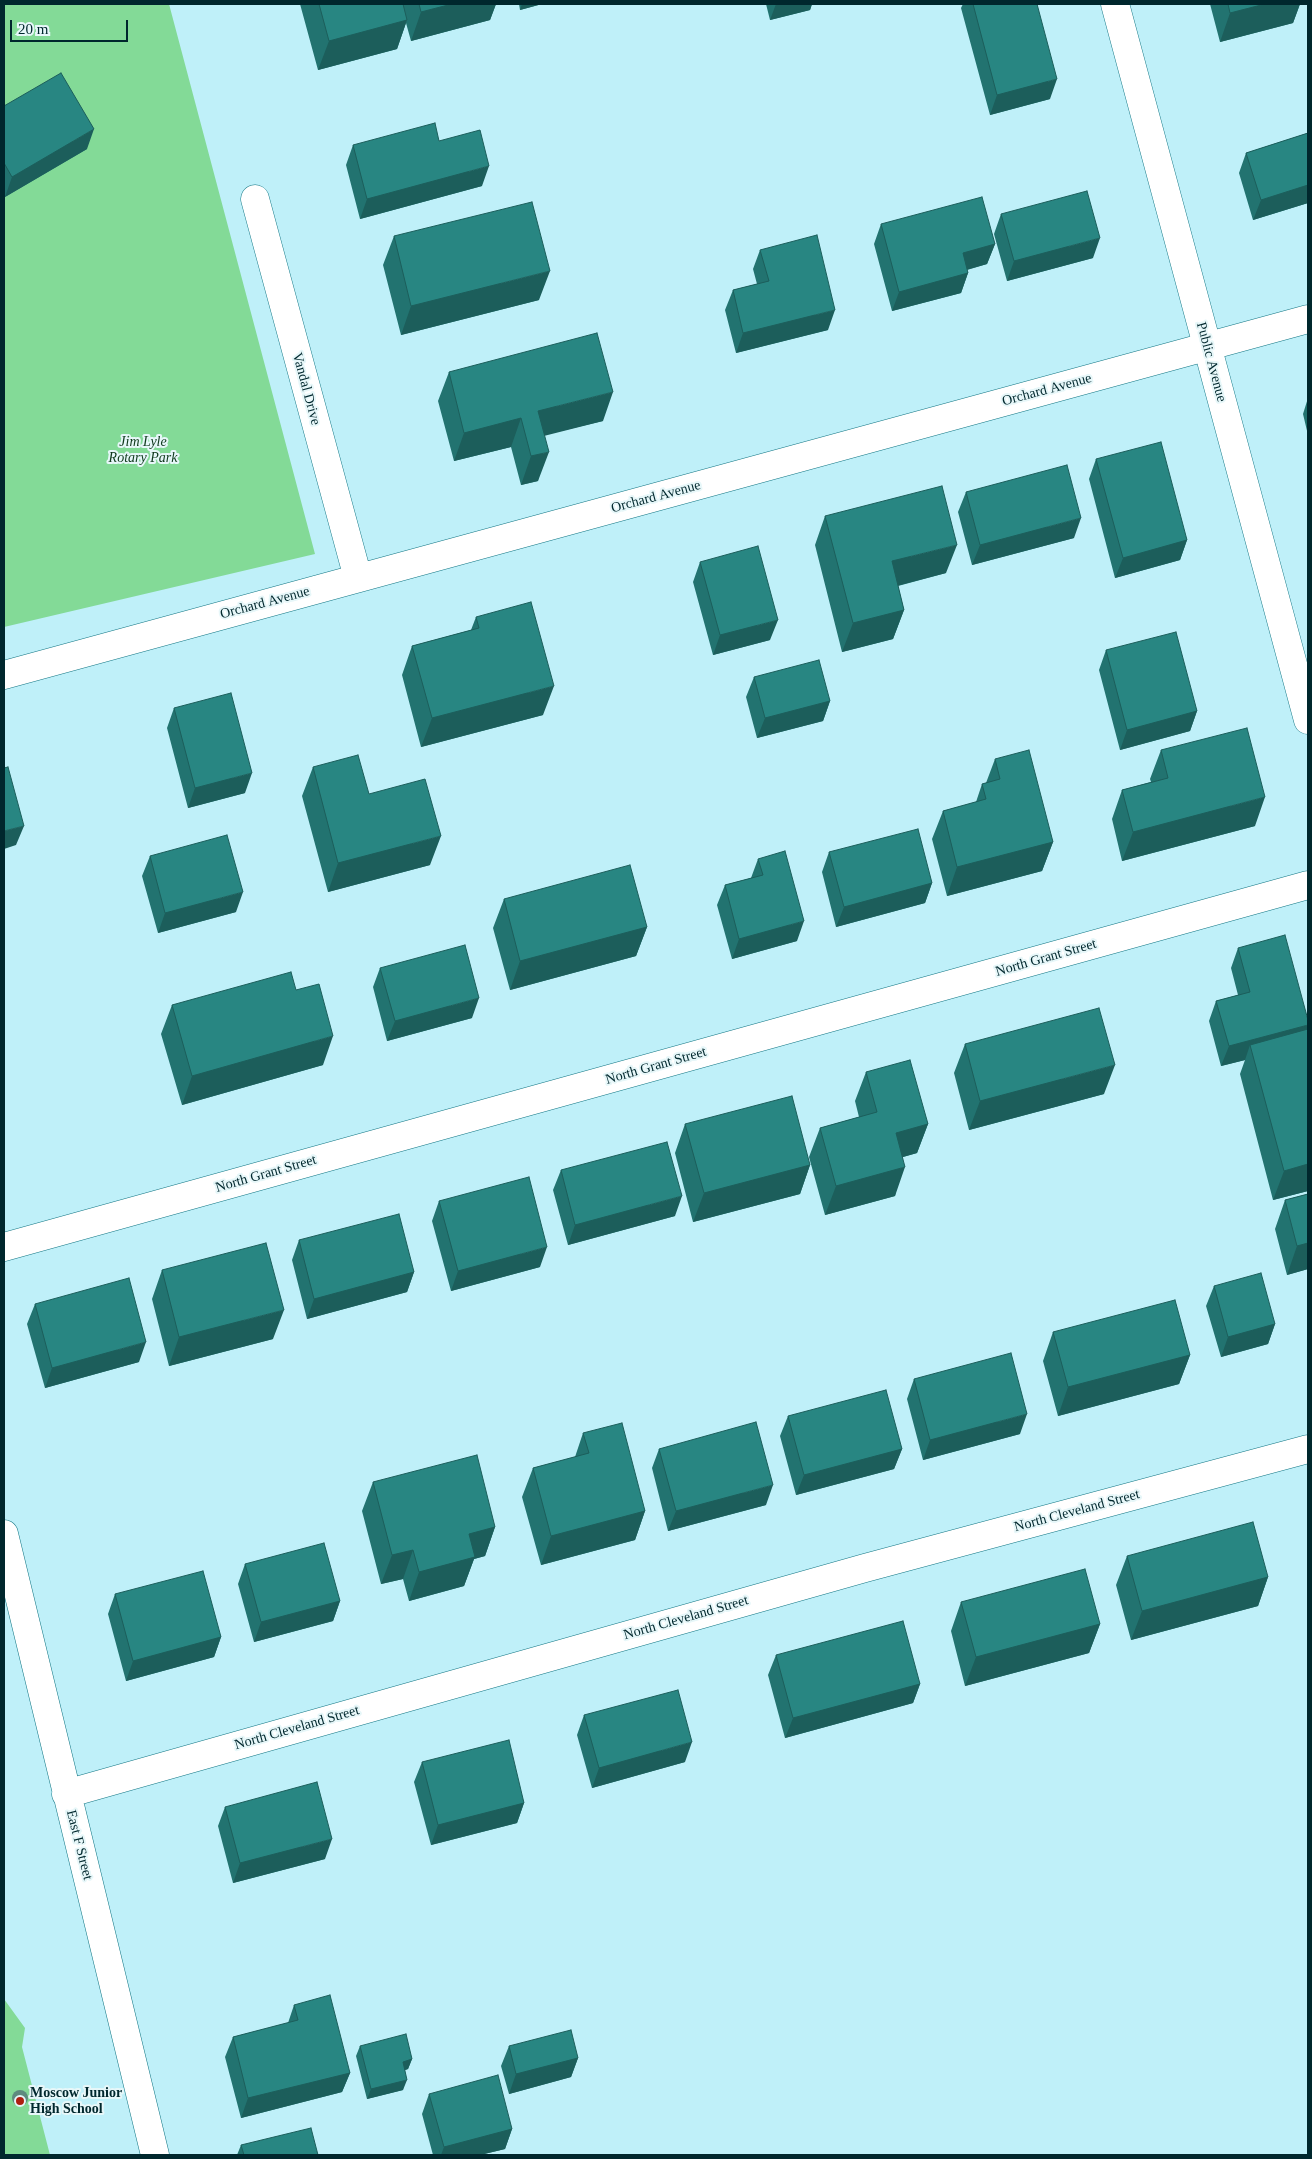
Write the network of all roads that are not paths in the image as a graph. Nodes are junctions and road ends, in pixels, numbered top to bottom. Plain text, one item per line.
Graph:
1 (1115, 4) edge
2 (255, 199) dead end
3 (1308, 319) edge
4 (1207, 346) junction
5 (358, 578) junction
6 (4, 674) edge
7 (1308, 720) edge
8 (1308, 885) edge
9 (4, 1247) edge
10 (1308, 1449) edge
11 (4, 1534) edge
12 (11, 1594) edge
13 (66, 1794) junction
14 (155, 2155) edge

1 - 4 street, Public Avenue
2 - 5 street, Vandal Drive
3 - 4 street, Orchard Avenue
4 - 5 street, Orchard Avenue
4 - 7 street, Public Avenue
5 - 6 street, Orchard Avenue
8 - 9 street, North Grant Street
10 - 13 street, North Cleveland Street
11 - 12 street, East F Street
12 - 13 street, East F Street
13 - 14 street, East F Street

